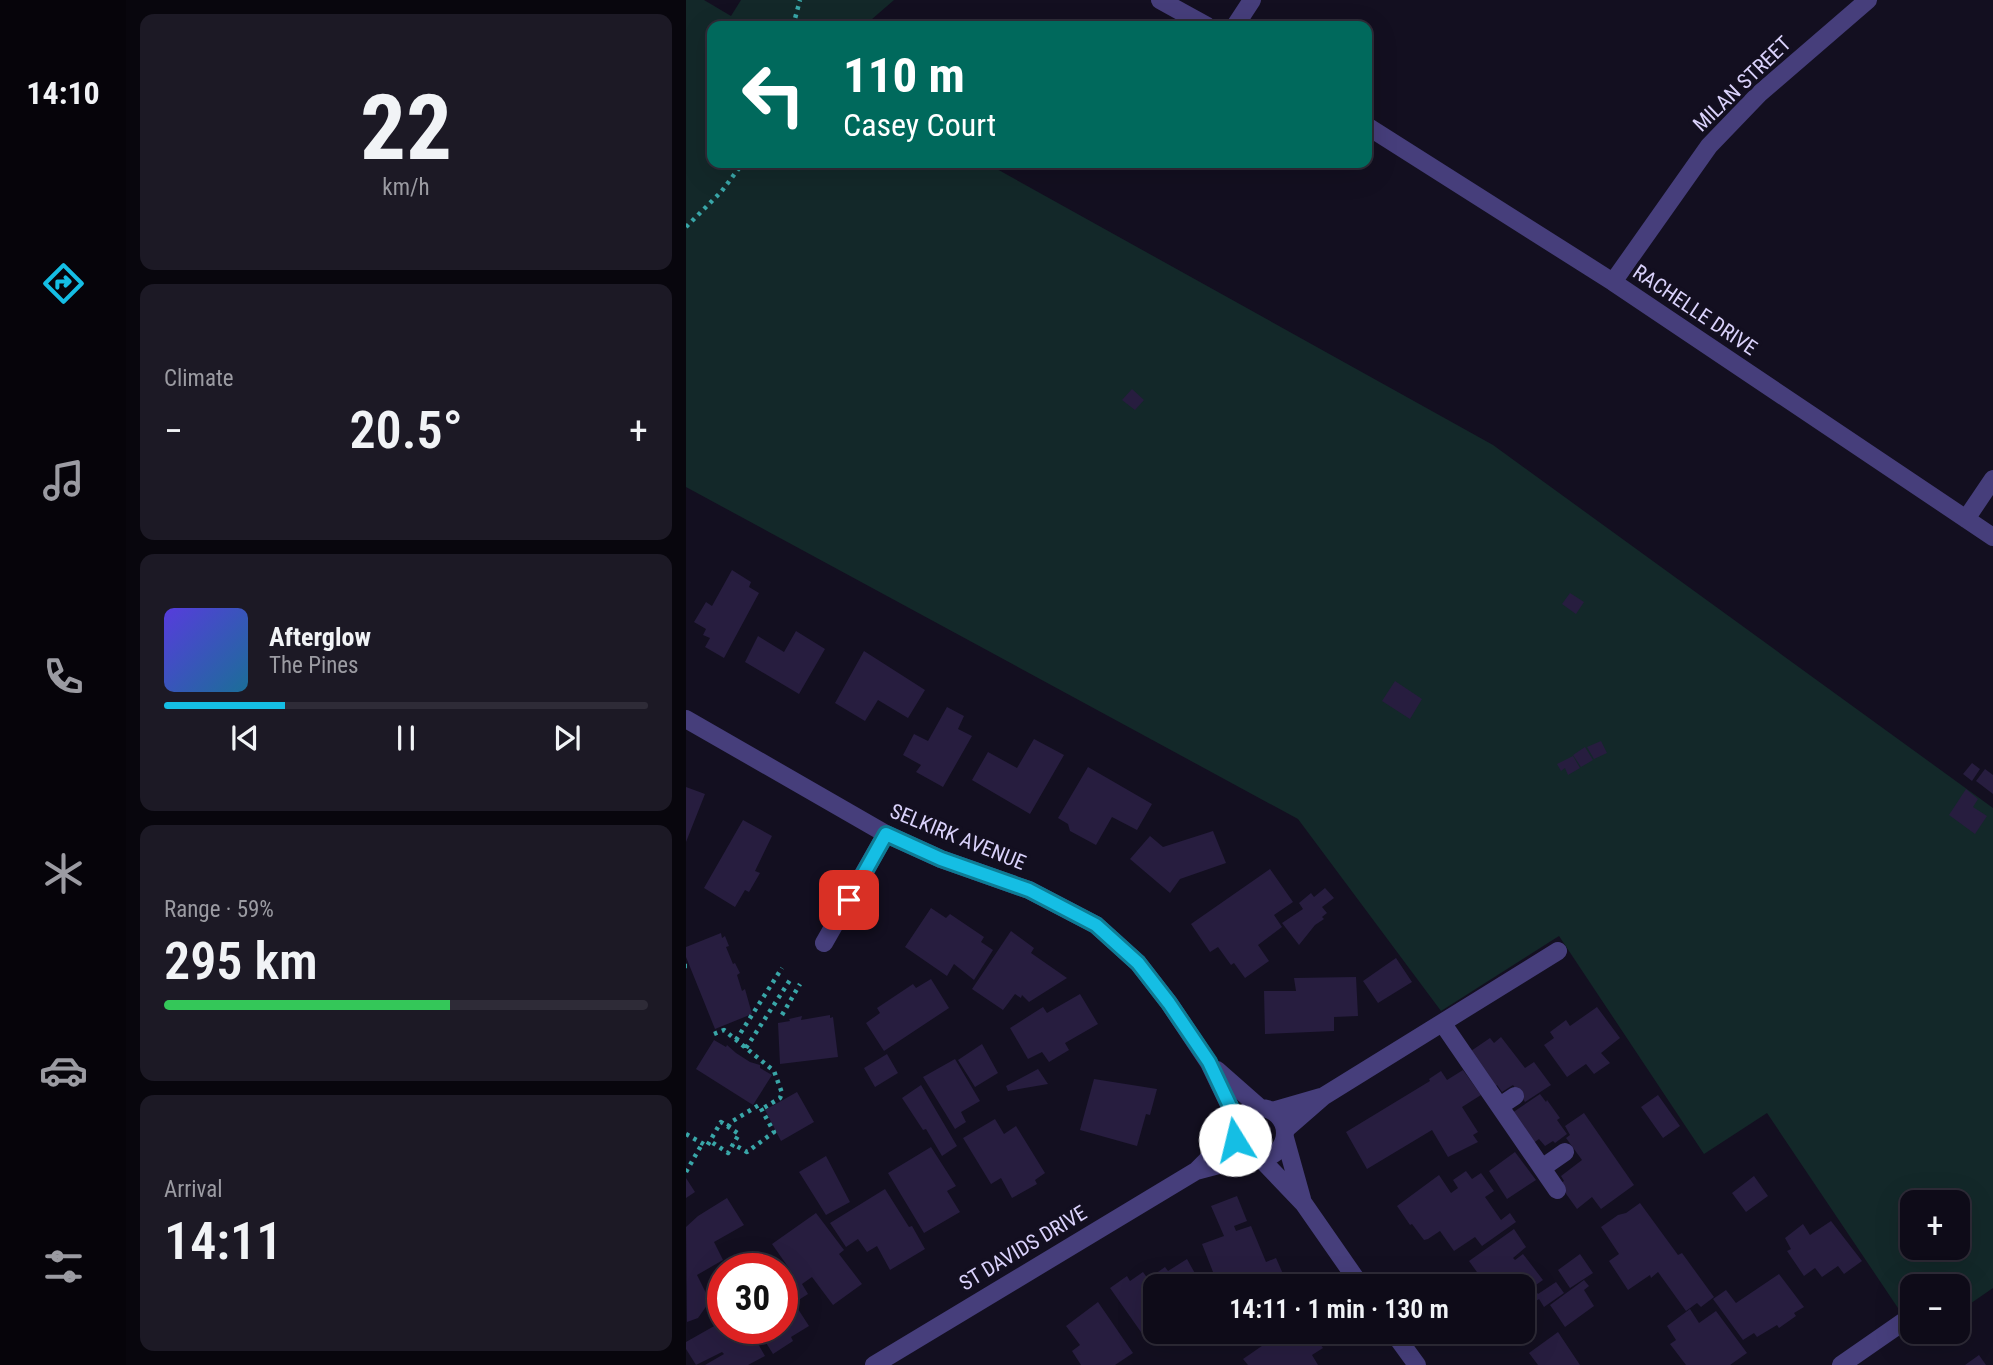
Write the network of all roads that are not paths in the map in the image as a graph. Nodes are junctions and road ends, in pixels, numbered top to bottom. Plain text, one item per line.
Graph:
1 (1160, 0) edge
2 (1252, 0) edge
3 (1868, 0) edge
4 (1198, 21) edge
5 (1238, 21) edge
6 (1372, 129) edge
7 (1613, 282) junction
8 (1993, 479) edge
9 (1966, 519) junction
10 (1993, 537) edge
11 (686, 719) edge
12 (886, 834) junction
13 (824, 943) dead end
14 (1558, 951) dead end
15 (1443, 1024) junction
16 (1209, 1062) junction
17 (1324, 1096) junction
18 (1515, 1096) dead end
19 (1500, 1106) junction
20 (1265, 1109) junction
21 (1235, 1127) junction
22 (1285, 1134) junction
23 (1565, 1152) dead end
24 (1255, 1158) junction
25 (1542, 1168) junction
26 (1196, 1171) junction
27 (1558, 1190) dead end
28 (1304, 1204) junction
29 (1353, 1274) edge
30 (1900, 1324) edge
31 (1402, 1344) edge
32 (874, 1365) edge
33 (1417, 1365) edge
34 (1841, 1365) edge

1 - 4 street
2 - 5 street
3 - 7 street, MILAN STREET
6 - 7 street, RACHELLE DRIVE
7 - 9 street, RACHELLE DRIVE
8 - 9 street
9 - 10 street, RACHELLE DRIVE
11 - 12 street, SELKIRK AVENUE
12 - 13 street
12 - 16 street, SELKIRK AVENUE
14 - 15 street
15 - 17 street
15 - 19 street
16 - 20 street, SELKIRK AVENUE
16 - 21 street, SELKIRK AVENUE
17 - 20 street
17 - 22 street
18 - 19 street
19 - 25 street
20 - 21 street
20 - 22 street
21 - 24 street
21 - 26 street, ST DAVIDS DRIVE
22 - 24 street
22 - 28 street
23 - 25 street
24 - 26 street, ST DAVIDS DRIVE
24 - 28 street
25 - 27 street
26 - 32 street, ST DAVIDS DRIVE
28 - 29 street
30 - 34 street
31 - 33 street

